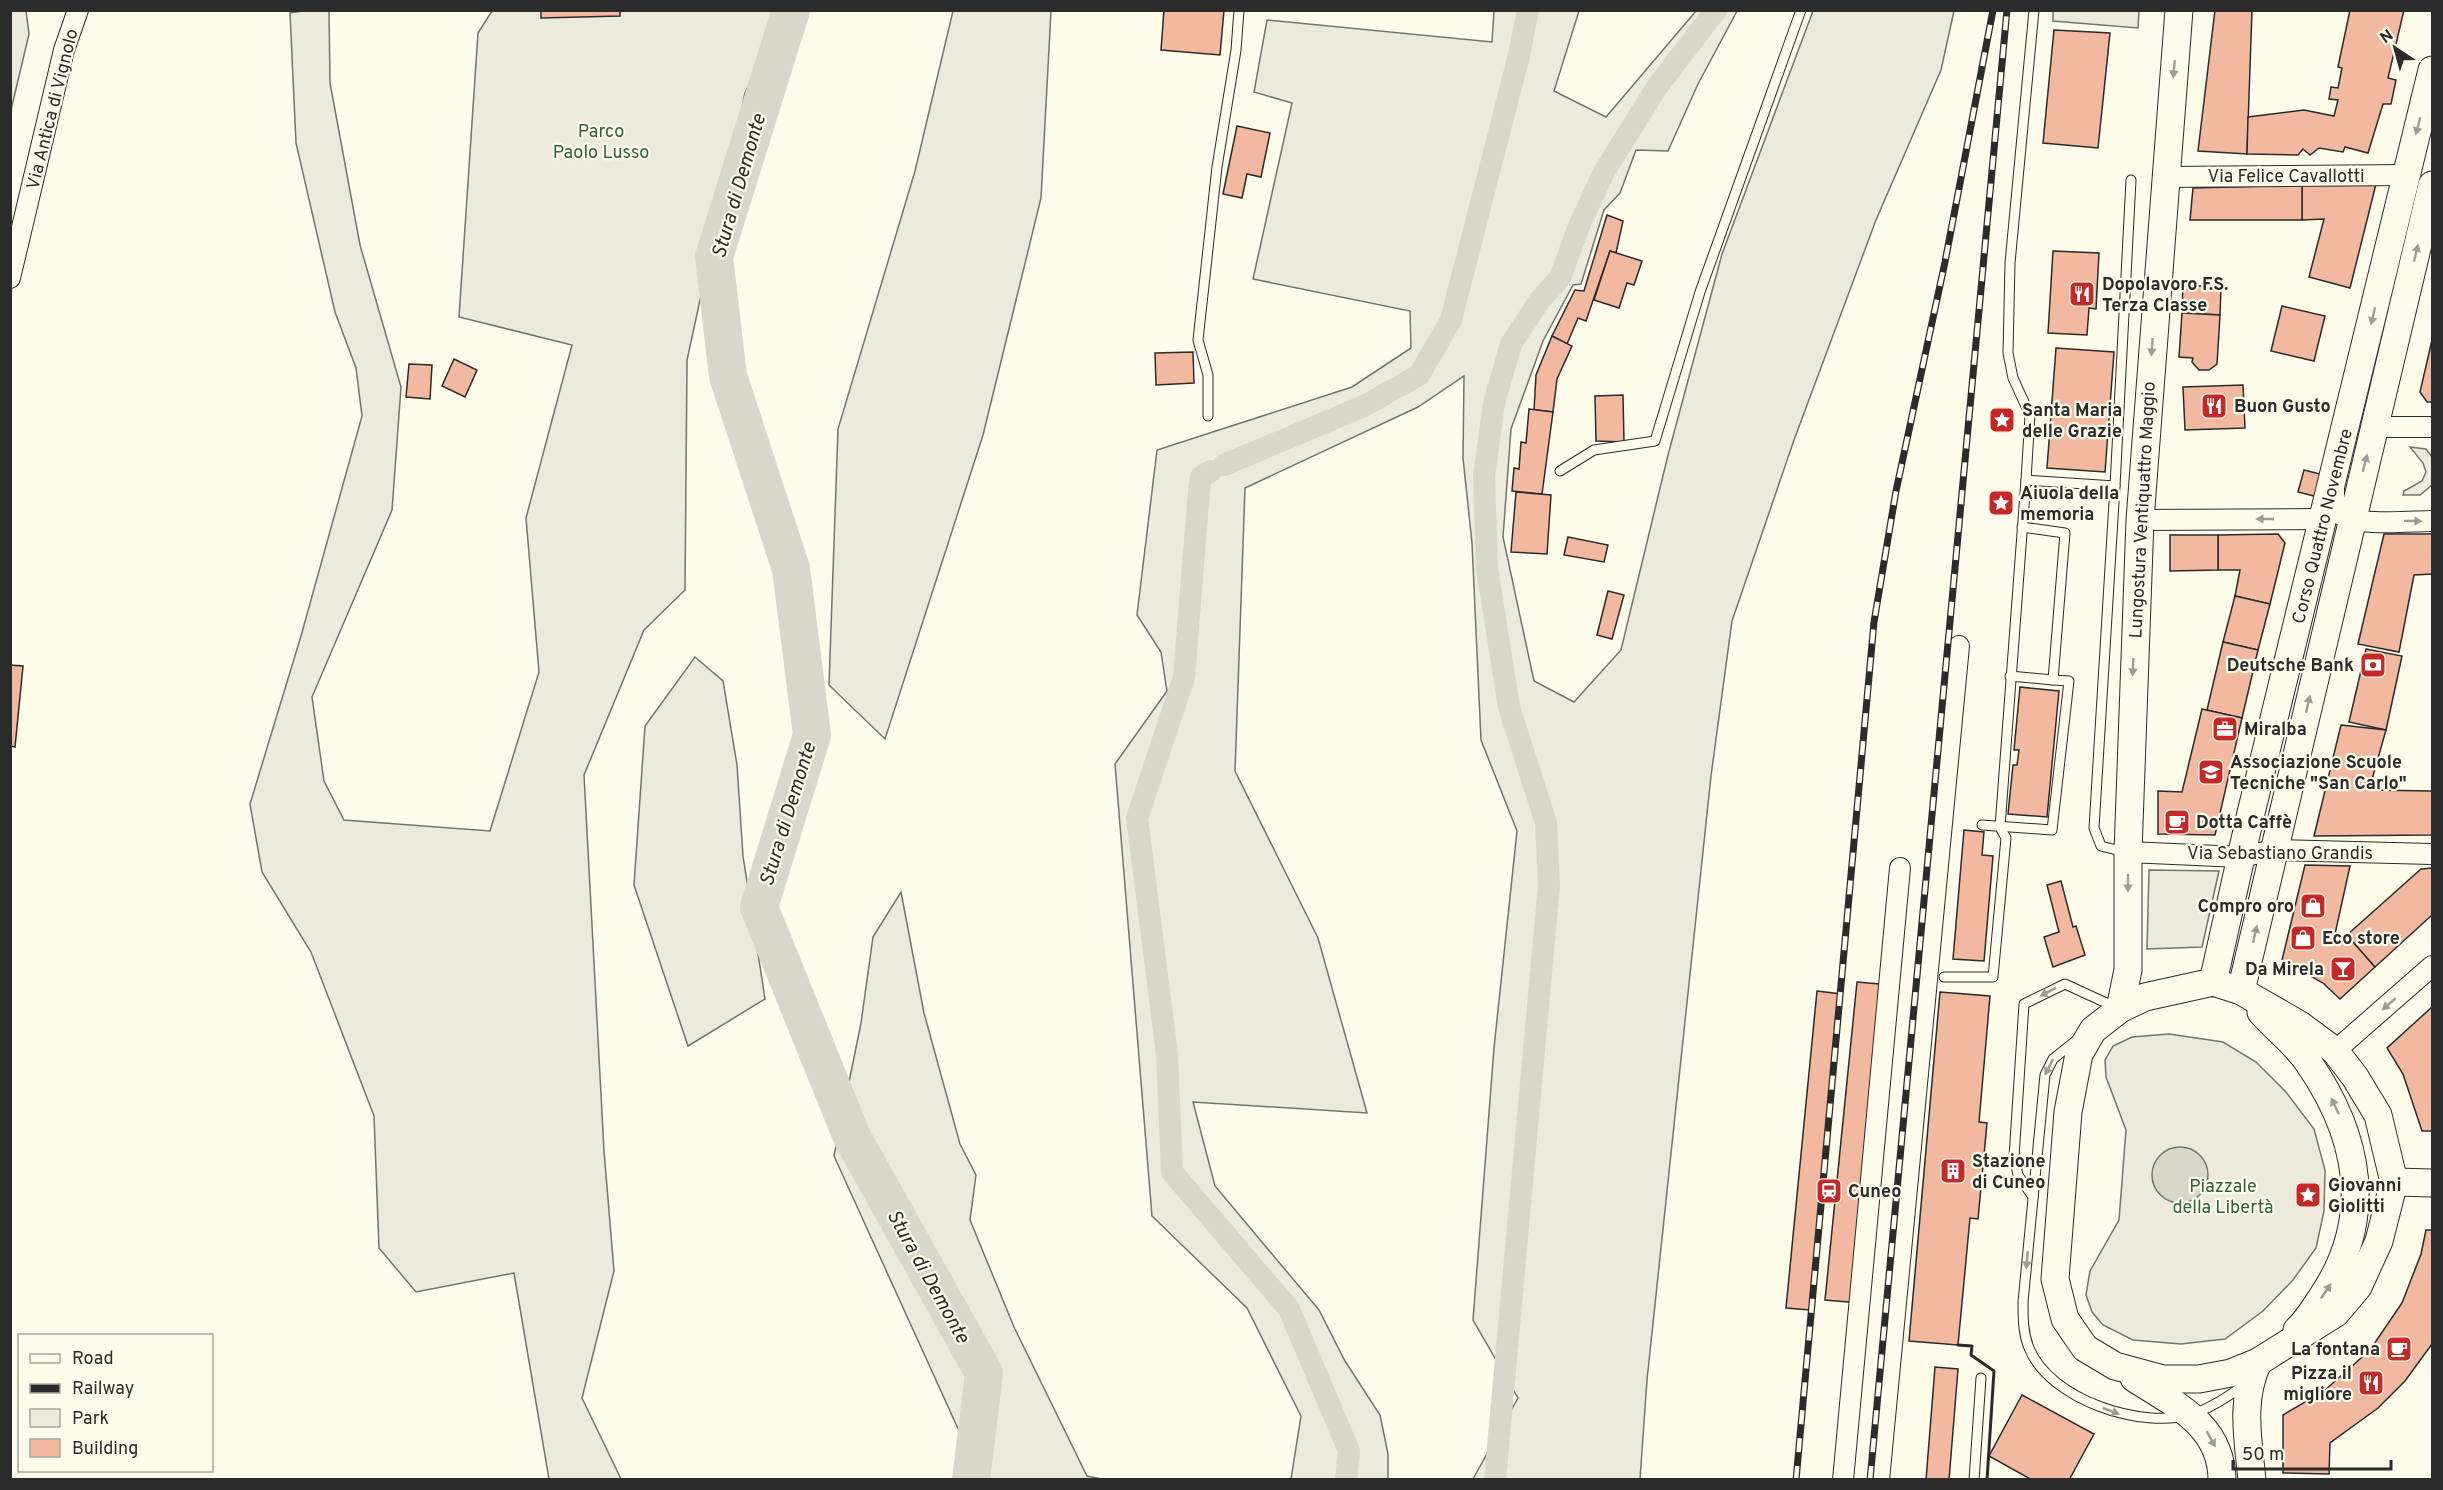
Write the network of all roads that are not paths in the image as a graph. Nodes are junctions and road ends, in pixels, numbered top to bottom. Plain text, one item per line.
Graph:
1 (78, 10) edge
2 (1239, 10) edge
3 (1801, 10) edge
4 (2034, 10) edge
5 (2179, 10) edge
6 (2433, 70) edge
7 (2407, 175) junction
8 (2164, 177) junction
9 (2131, 180) dead end
10 (2433, 185) edge
11 (10, 278) edge
12 (1208, 416) dead end
13 (2374, 427) junction
14 (2433, 427) edge
15 (2336, 467) junction
16 (1560, 471) dead end
17 (2026, 480) junction
18 (2115, 486) junction
19 (2323, 519) junction
20 (2140, 520) junction
21 (2351, 520) junction
22 (2433, 521) edge
23 (2022, 527) junction
24 (1959, 646) dead end
25 (2010, 676) junction
26 (2053, 680) junction
27 (1982, 825) dead end
28 (2000, 827) junction
29 (2274, 850) junction
30 (2128, 852) junction
31 (2433, 854) edge
32 (2241, 857) junction
33 (1900, 868) dead end
34 (2433, 966) edge
35 (1944, 977) dead end
36 (2213, 982) junction
37 (2241, 991) junction
38 (2120, 1009) junction
39 (2093, 1030) junction
40 (2335, 1051) junction
41 (2394, 1182) junction
42 (2433, 1183) edge
43 (2033, 1197) junction
44 (2260, 1365) junction
45 (2115, 1366) junction
46 (1981, 1378) dead end
47 (2191, 1415) junction
48 (1843, 1479) edge
49 (1878, 1479) edge
50 (1974, 1479) edge
51 (2222, 1479) edge
52 (2252, 1479) edge

1 - 11 street, Via Antica di Vignolo
2 - 12 lane
3 - 16 lane
4 - 17 lane
5 -> 8 main road, Lungostura Ventiquattro Maggio
6 -> 7 main road, Corso Quattro Novembre
7 - 8 street, Via Felice Cavallotti
7 -> 15 main road, Corso Quattro Novembre
8 -> 20 main road, Lungostura Ventiquattro Maggio
9 - 18 lane
13 -> 10 main road, Corso Quattro Novembre
13 - 14 street
21 -> 13 main road, Corso Quattro Novembre
15 - 19 main road, Corso Quattro Novembre
15 - 21 street
17 - 18 lane
17 - 23 lane
18 - 30 lane
19 -> 20 street
19 - 32 main road, Corso Quattro Novembre
20 -> 30 main road, Lungostura Ventiquattro Maggio
21 -> 22 street
29 -> 21 main road, Corso Quattro Novembre
23 - 25 lane
23 - 26 lane
24 - 49 street
25 - 26 lane
25 - 28 lane
26 - 28 lane
27 - 28 lane
28 - 35 lane
29 - 31 street, Via Sebastiano Grandis
29 - 32 street, Via Sebastiano Grandis
37 -> 29 main road, Corso Quattro Novembre
30 - 32 street, Via Sebastiano Grandis
30 -> 38 main road, Lungostura Ventiquattro Maggio
32 - 36 main road, Corso Quattro Novembre
33 - 48 street
34 -> 40 street
36 - 37 main road
36 - 38 main road
37 - 40 main road
44 -> 37 main road
38 - 39 main road
38 -> 43 lane
39 -> 43 lane
39 - 45 main road
40 - 41 main road
41 - 42 main road
41 - 44 main road
43 -> 47 lane
44 - 45 main road
44 - 47 lane
44 - 52 main road
45 - 47 main road
46 - 50 lane
47 -> 51 main road

